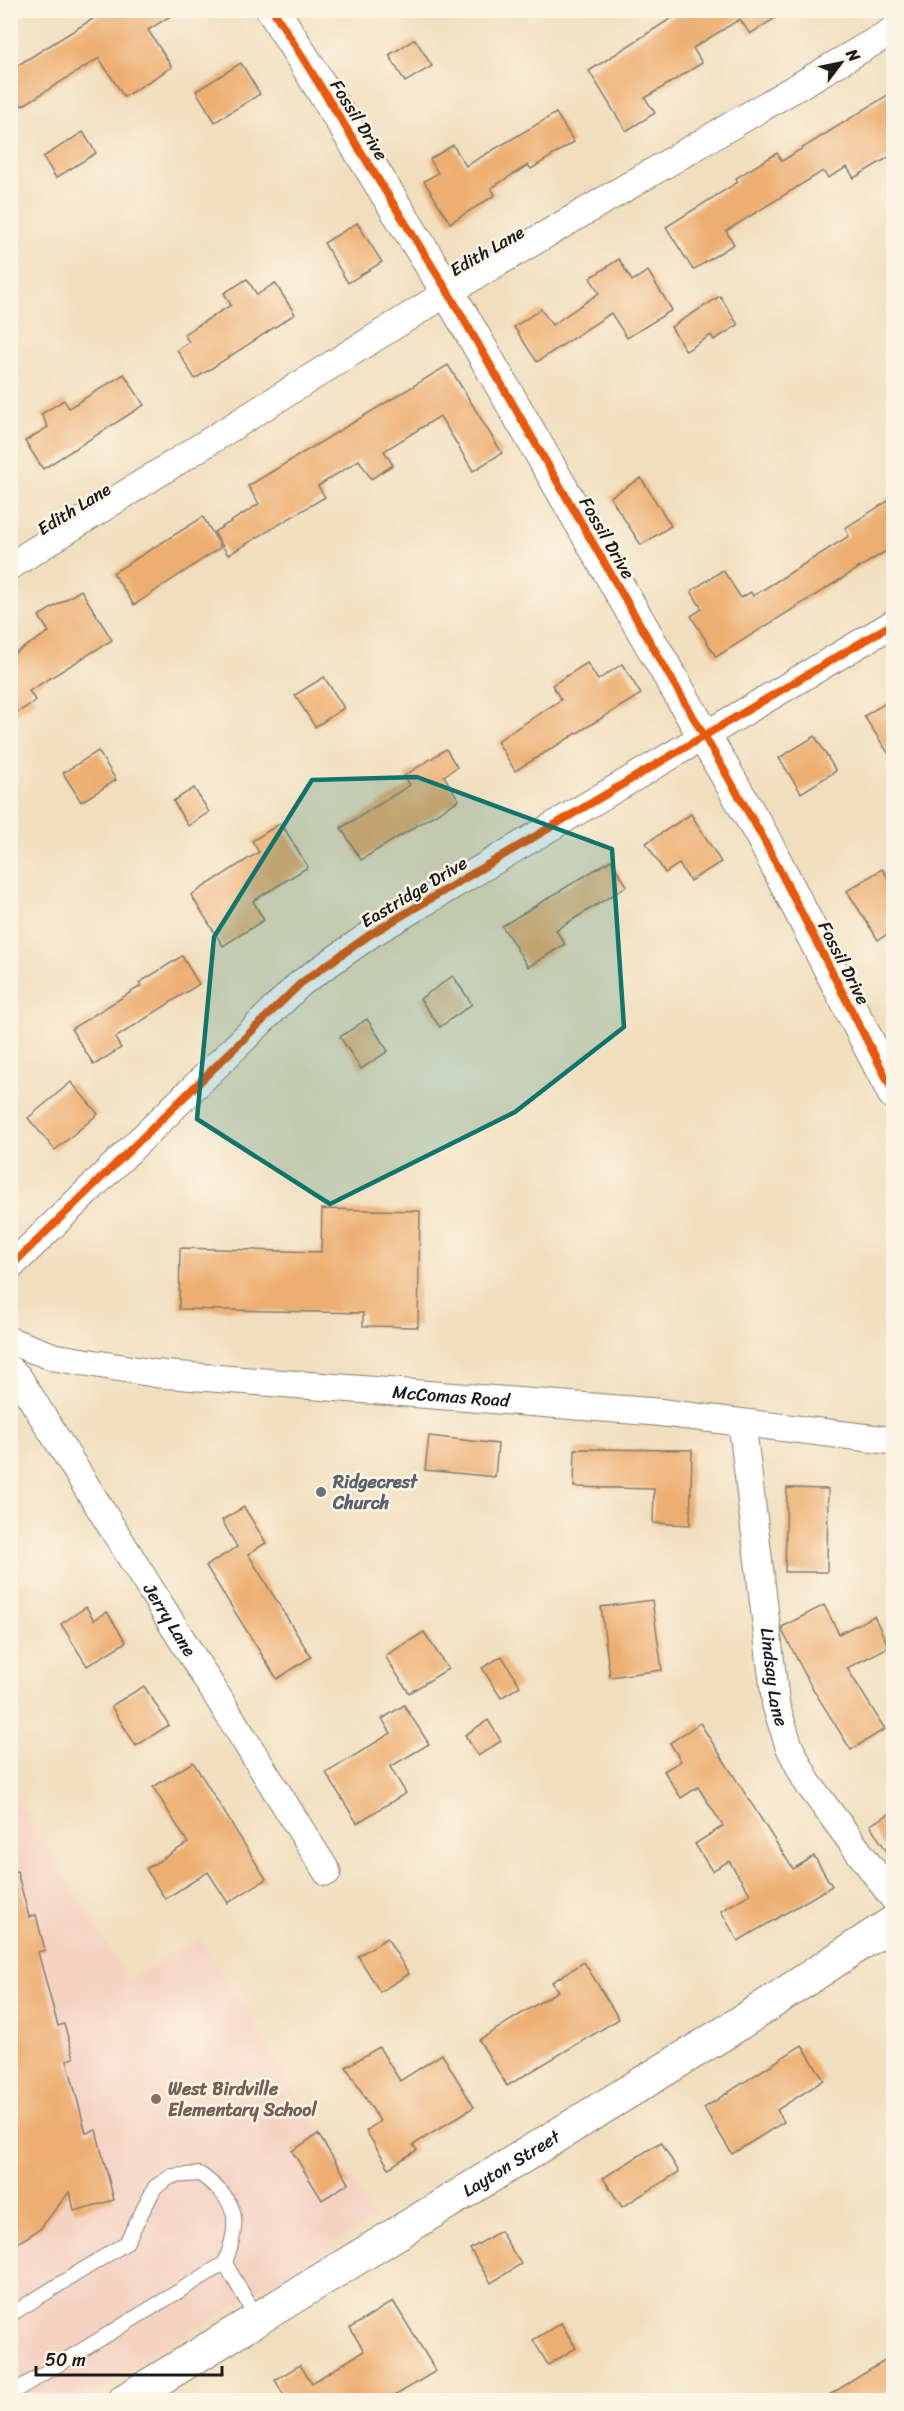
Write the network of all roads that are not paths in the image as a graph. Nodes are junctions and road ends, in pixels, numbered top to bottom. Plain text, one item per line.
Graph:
1 (273, 10) edge
2 (894, 30) edge
3 (448, 292) junction
4 (10, 566) edge
5 (894, 623) edge
6 (704, 736) junction
7 (894, 1093) edge
8 (10, 1267) edge
9 (10, 1341) edge
10 (10, 1370) edge
11 (742, 1423) junction
12 (894, 1441) edge
13 (327, 1872) dead end
14 (894, 1899) edge
15 (894, 1922) edge
16 (225, 2263) junction
17 (10, 2315) edge
18 (258, 2320) junction
19 (10, 2394) edge
20 (125, 2400) edge

1 - 3 street, Fossil Drive
2 - 3 street, Edith Lane
3 - 4 street, Edith Lane
3 - 6 street, Fossil Drive
5 - 6 street, Eastridge Drive
6 - 7 street, Fossil Drive
6 - 8 street, Eastridge Drive
9 - 11 street, McComas Road
10 - 13 street, Jerry Lane
11 - 12 street, McComas Road
11 - 14 street, Lindsay Lane
15 - 18 street, Layton Street
16 - 17 lane
16 - 18 lane
16 - 19 lane
18 - 20 street, Layton Street

